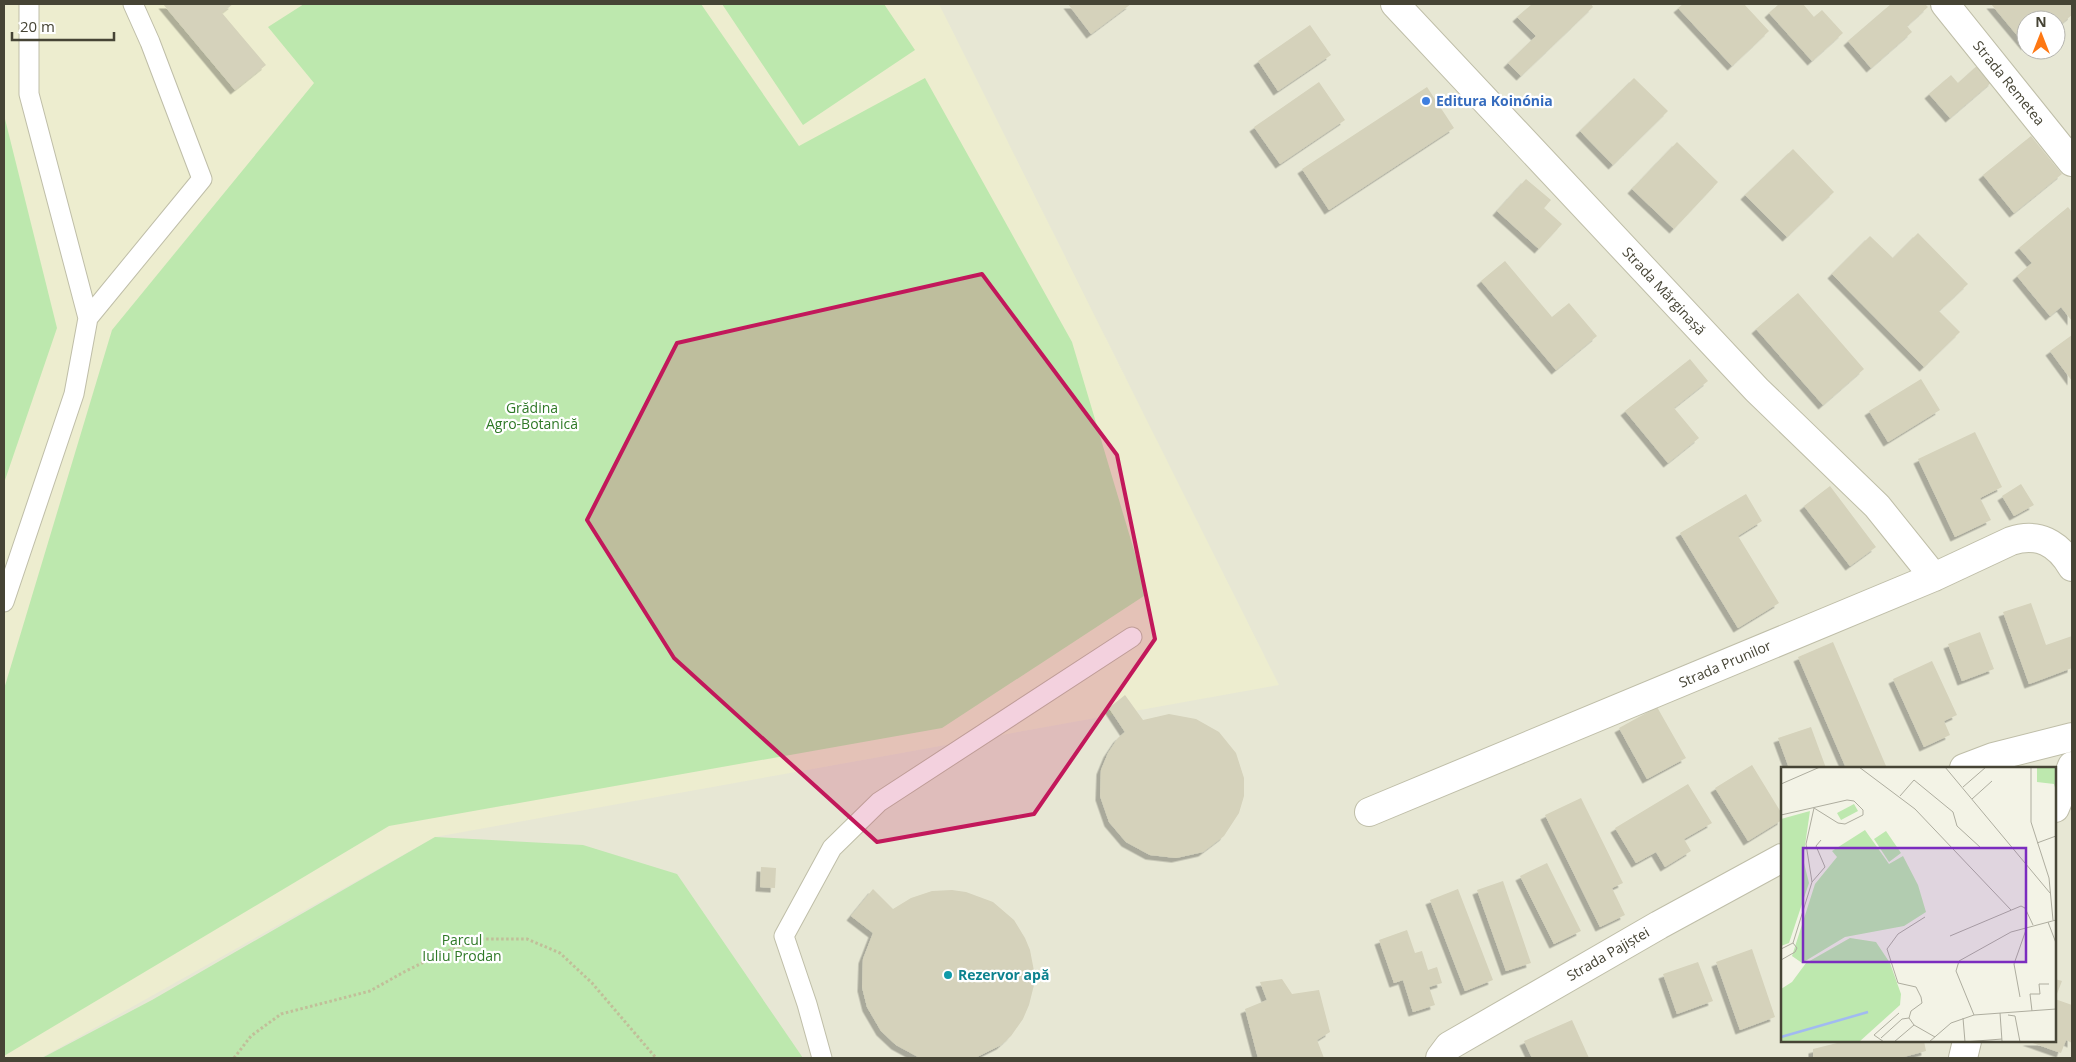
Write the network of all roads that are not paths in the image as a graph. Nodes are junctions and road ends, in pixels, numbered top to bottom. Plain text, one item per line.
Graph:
1 (29, 4) edge
2 (133, 4) edge
3 (1395, 4) edge
4 (1945, 4) edge
5 (2072, 162) edge
6 (88, 318) junction
7 (2072, 567) edge
8 (1934, 576) junction
9 (4, 602) edge
10 (1132, 637) dead end
11 (2072, 737) edge
12 (2072, 766) edge
13 (1967, 767) edge
14 (2056, 806) edge
15 (1368, 812) dead end
16 (1781, 859) edge
17 (1967, 1042) edge
18 (822, 1058) edge
19 (1440, 1058) edge
20 (1964, 1058) edge

1 - 6 lane
2 - 6 lane
3 - 8 street, Strada Mărginașă
4 - 5 street, Strada Remetea
6 - 9 lane
7 - 8 street, Strada Prunilor
8 - 15 street, Strada Prunilor
10 - 18 lane
11 - 13 street
12 - 14 street
16 - 19 street, Strada Pajiștei
17 - 20 street

